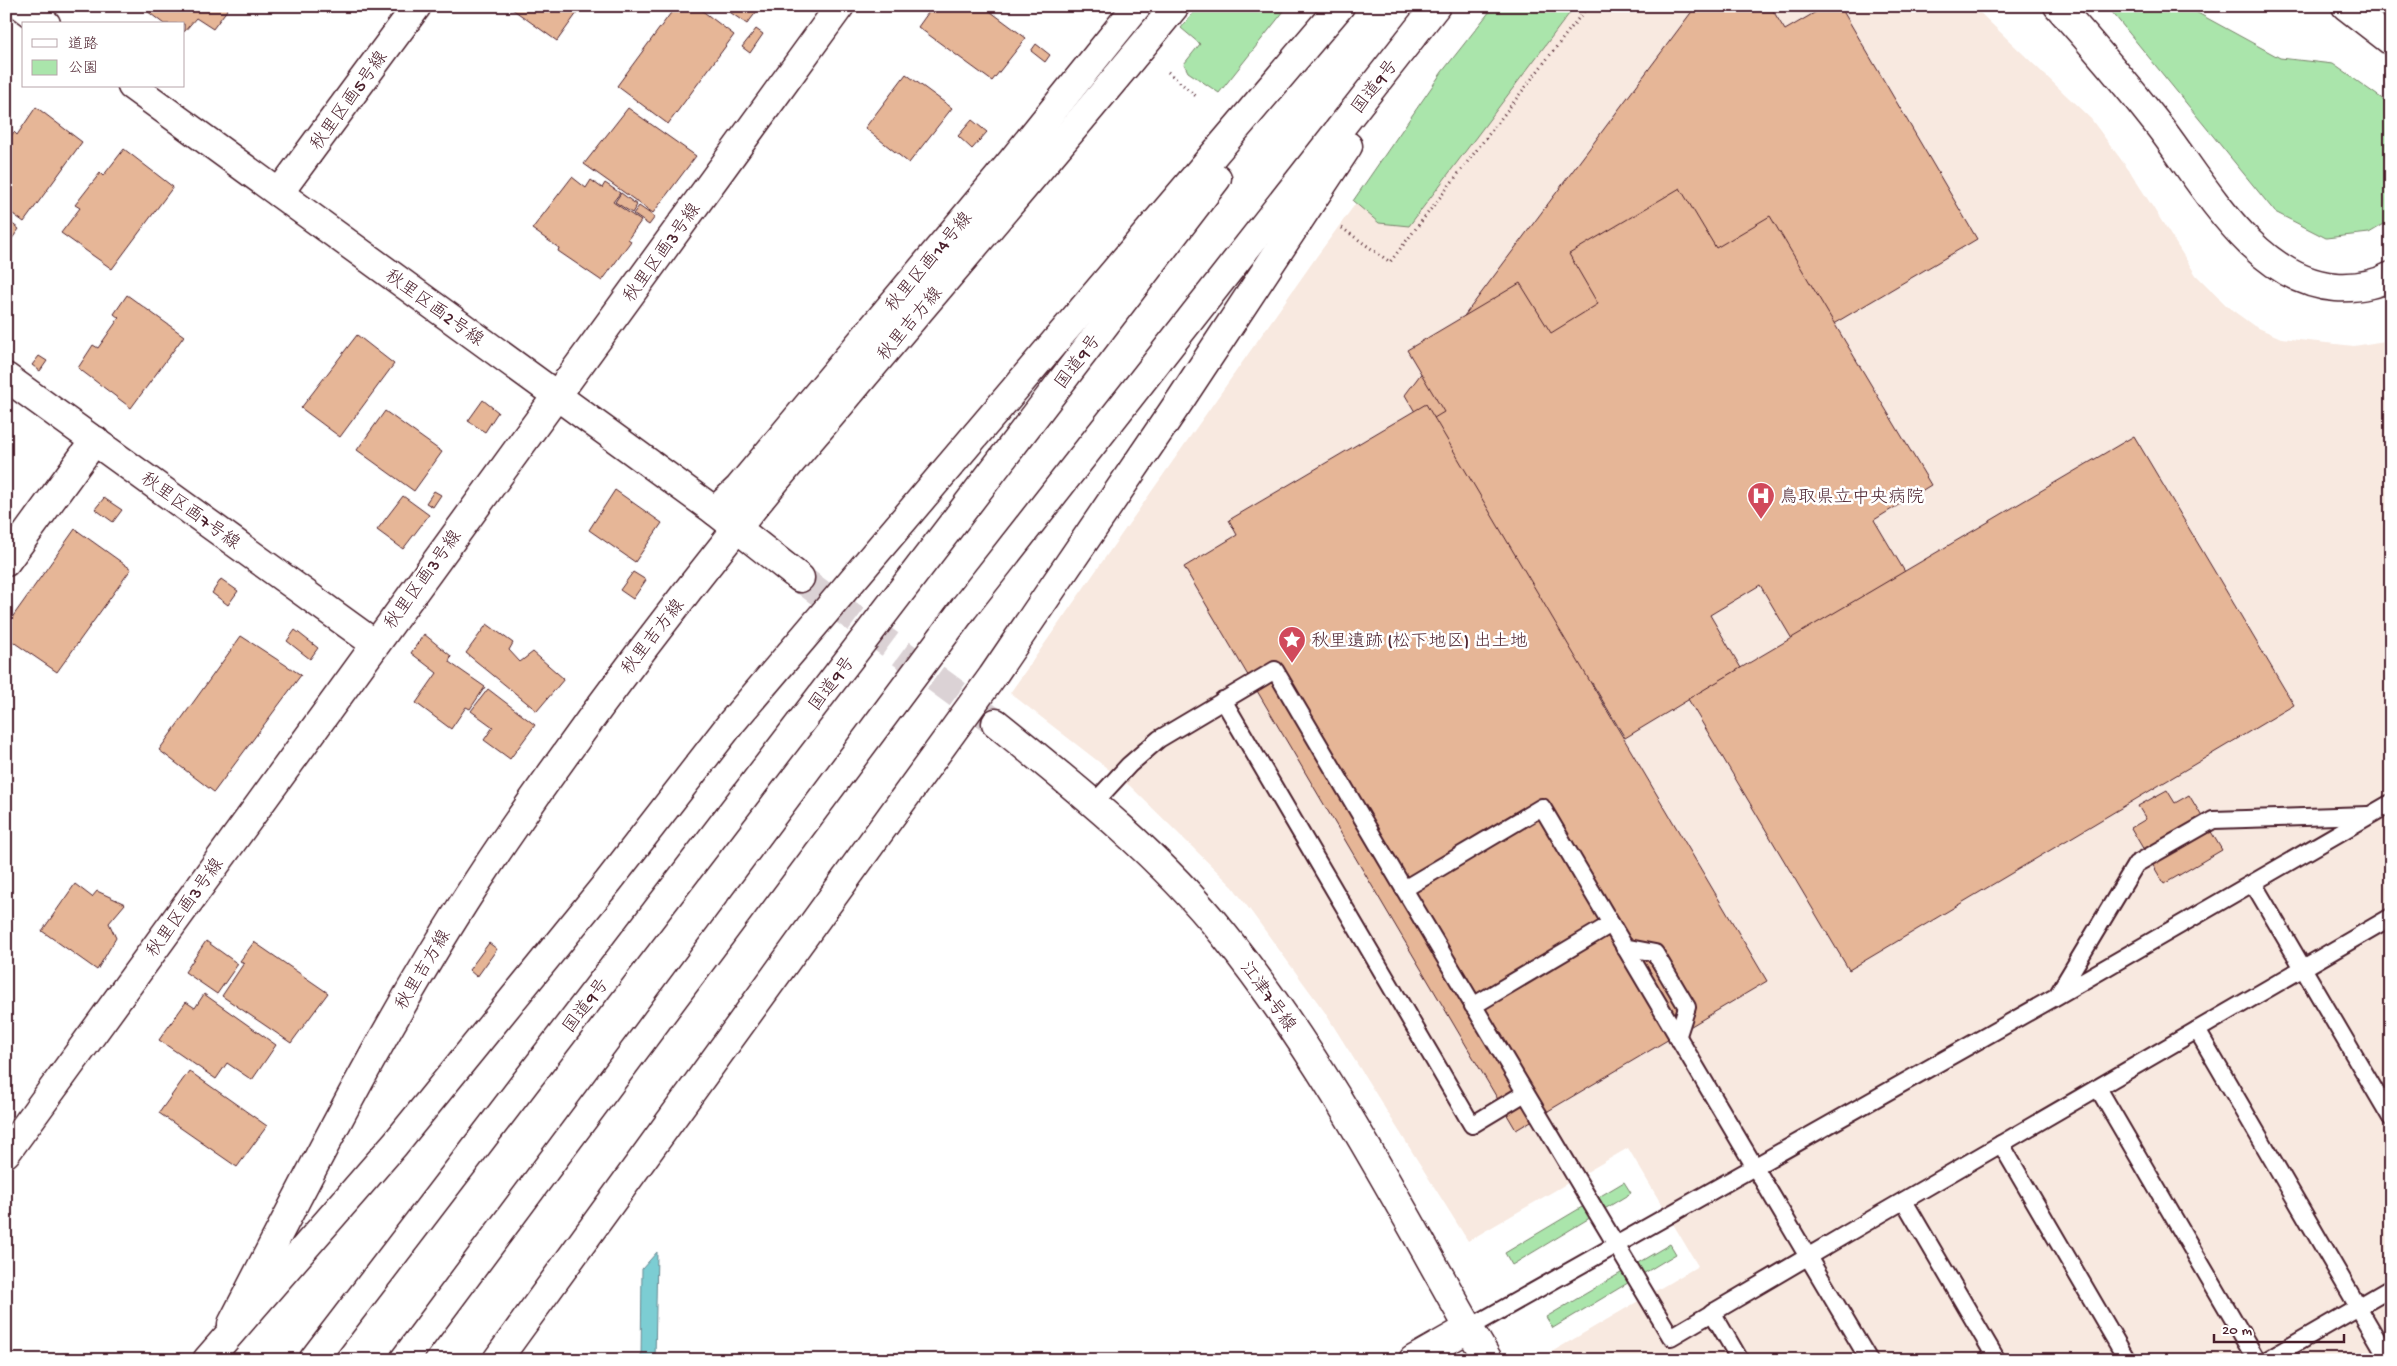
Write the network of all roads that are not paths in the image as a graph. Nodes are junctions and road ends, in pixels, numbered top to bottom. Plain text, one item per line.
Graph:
1 (22, 6) edge
2 (417, 6) edge
3 (840, 6) edge
4 (1136, 6) edge
5 (1175, 6) edge
6 (1340, 6) edge
7 (1349, 6) edge
8 (1438, 6) edge
9 (2058, 6) edge
10 (2346, 6) edge
11 (43, 22) edge
12 (2391, 41) edge
13 (135, 88) edge
14 (279, 193) junction
15 (2391, 276) edge
16 (6, 377) edge
17 (556, 395) junction
18 (95, 440) junction
19 (715, 512) junction
20 (736, 529) junction
21 (6, 562) edge
22 (800, 578) tunnel mouth
23 (375, 644) junction
24 (1223, 700) junction
25 (996, 723) tunnel mouth
26 (2391, 803) edge
27 (1093, 804) junction
28 (2370, 815) junction
29 (2253, 883) junction
30 (1404, 889) junction
31 (2391, 917) edge
32 (1610, 924) junction
33 (1624, 947) junction
34 (2303, 968) junction
35 (2057, 996) junction
36 (1473, 1006) junction
37 (2197, 1030) junction
38 (1677, 1038) junction
39 (2098, 1088) junction
40 (1525, 1093) junction
41 (2391, 1118) edge
42 (2001, 1144) junction
43 (6, 1153) edge
44 (1756, 1166) junction
45 (1904, 1200) junction
46 (1615, 1246) junction
47 (1808, 1256) junction
48 (2391, 1288) edge
49 (2358, 1307) junction
50 (1712, 1312) junction
51 (1470, 1328) junction
52 (227, 1334) junction
53 (206, 1360) edge
54 (313, 1360) edge
55 (404, 1360) edge
56 (497, 1360) edge
57 (1413, 1360) edge
58 (1488, 1360) edge
59 (1740, 1360) edge
60 (1869, 1360) edge
61 (1997, 1360) edge
62 (2127, 1360) edge
63 (2257, 1360) edge
64 (2267, 1360) edge
65 (2389, 1360) edge

1 - 11 main road
2 - 14 main road, 秋里区画5号線
3 - 17 main road, 秋里区画3号線
4 - 19 main road, 秋里区画14号線
5 - 20 main road, 秋里吉方線
6 - 52 main road
7 - 54 main road, 国道9号
8 - 55 main road, 国道9号
8 - 56 main road
9 - 15 main road
10 - 12 main road
13 - 14 main road, 秋里区画2号線
14 - 17 main road, 秋里区画2号線
16 - 18 main road, 秋里区画7号線
17 - 19 main road, 秋里区画2号線
17 - 23 main road, 秋里区画3号線
18 - 21 main road
18 - 23 main road, 秋里区画7号線
19 - 20 main road, 秋里区画2号線
20 - 22 main road
20 - 52 main road, 秋里吉方線
23 - 43 main road, 秋里区画3号線
24 - 27 lane
24 - 30 lane
24 - 40 lane
25 - 27 main road, 江津7号線
26 - 28 lane
27 - 51 main road, 江津7号線
28 - 29 lane
28 - 35 lane
29 - 34 lane
29 - 35 lane
30 - 32 lane
30 - 36 lane
31 - 34 lane
32 - 33 lane
32 - 36 lane
33 - 38 lane
33 - 38 lane
34 - 37 lane
34 - 41 lane
35 - 44 lane
36 - 40 lane
37 - 39 lane
37 - 49 lane
38 - 44 lane
39 - 42 lane
39 - 63 lane
40 - 46 lane
42 - 45 lane
42 - 62 lane
44 - 46 lane
44 - 47 lane
45 - 47 lane
45 - 61 lane
46 - 50 lane
46 - 51 lane
47 - 50 lane
47 - 60 lane
48 - 49 lane
49 - 64 lane
49 - 65 lane
50 - 59 lane
51 - 57 main road
51 - 58 main road, 江津7号線
52 - 53 main road

